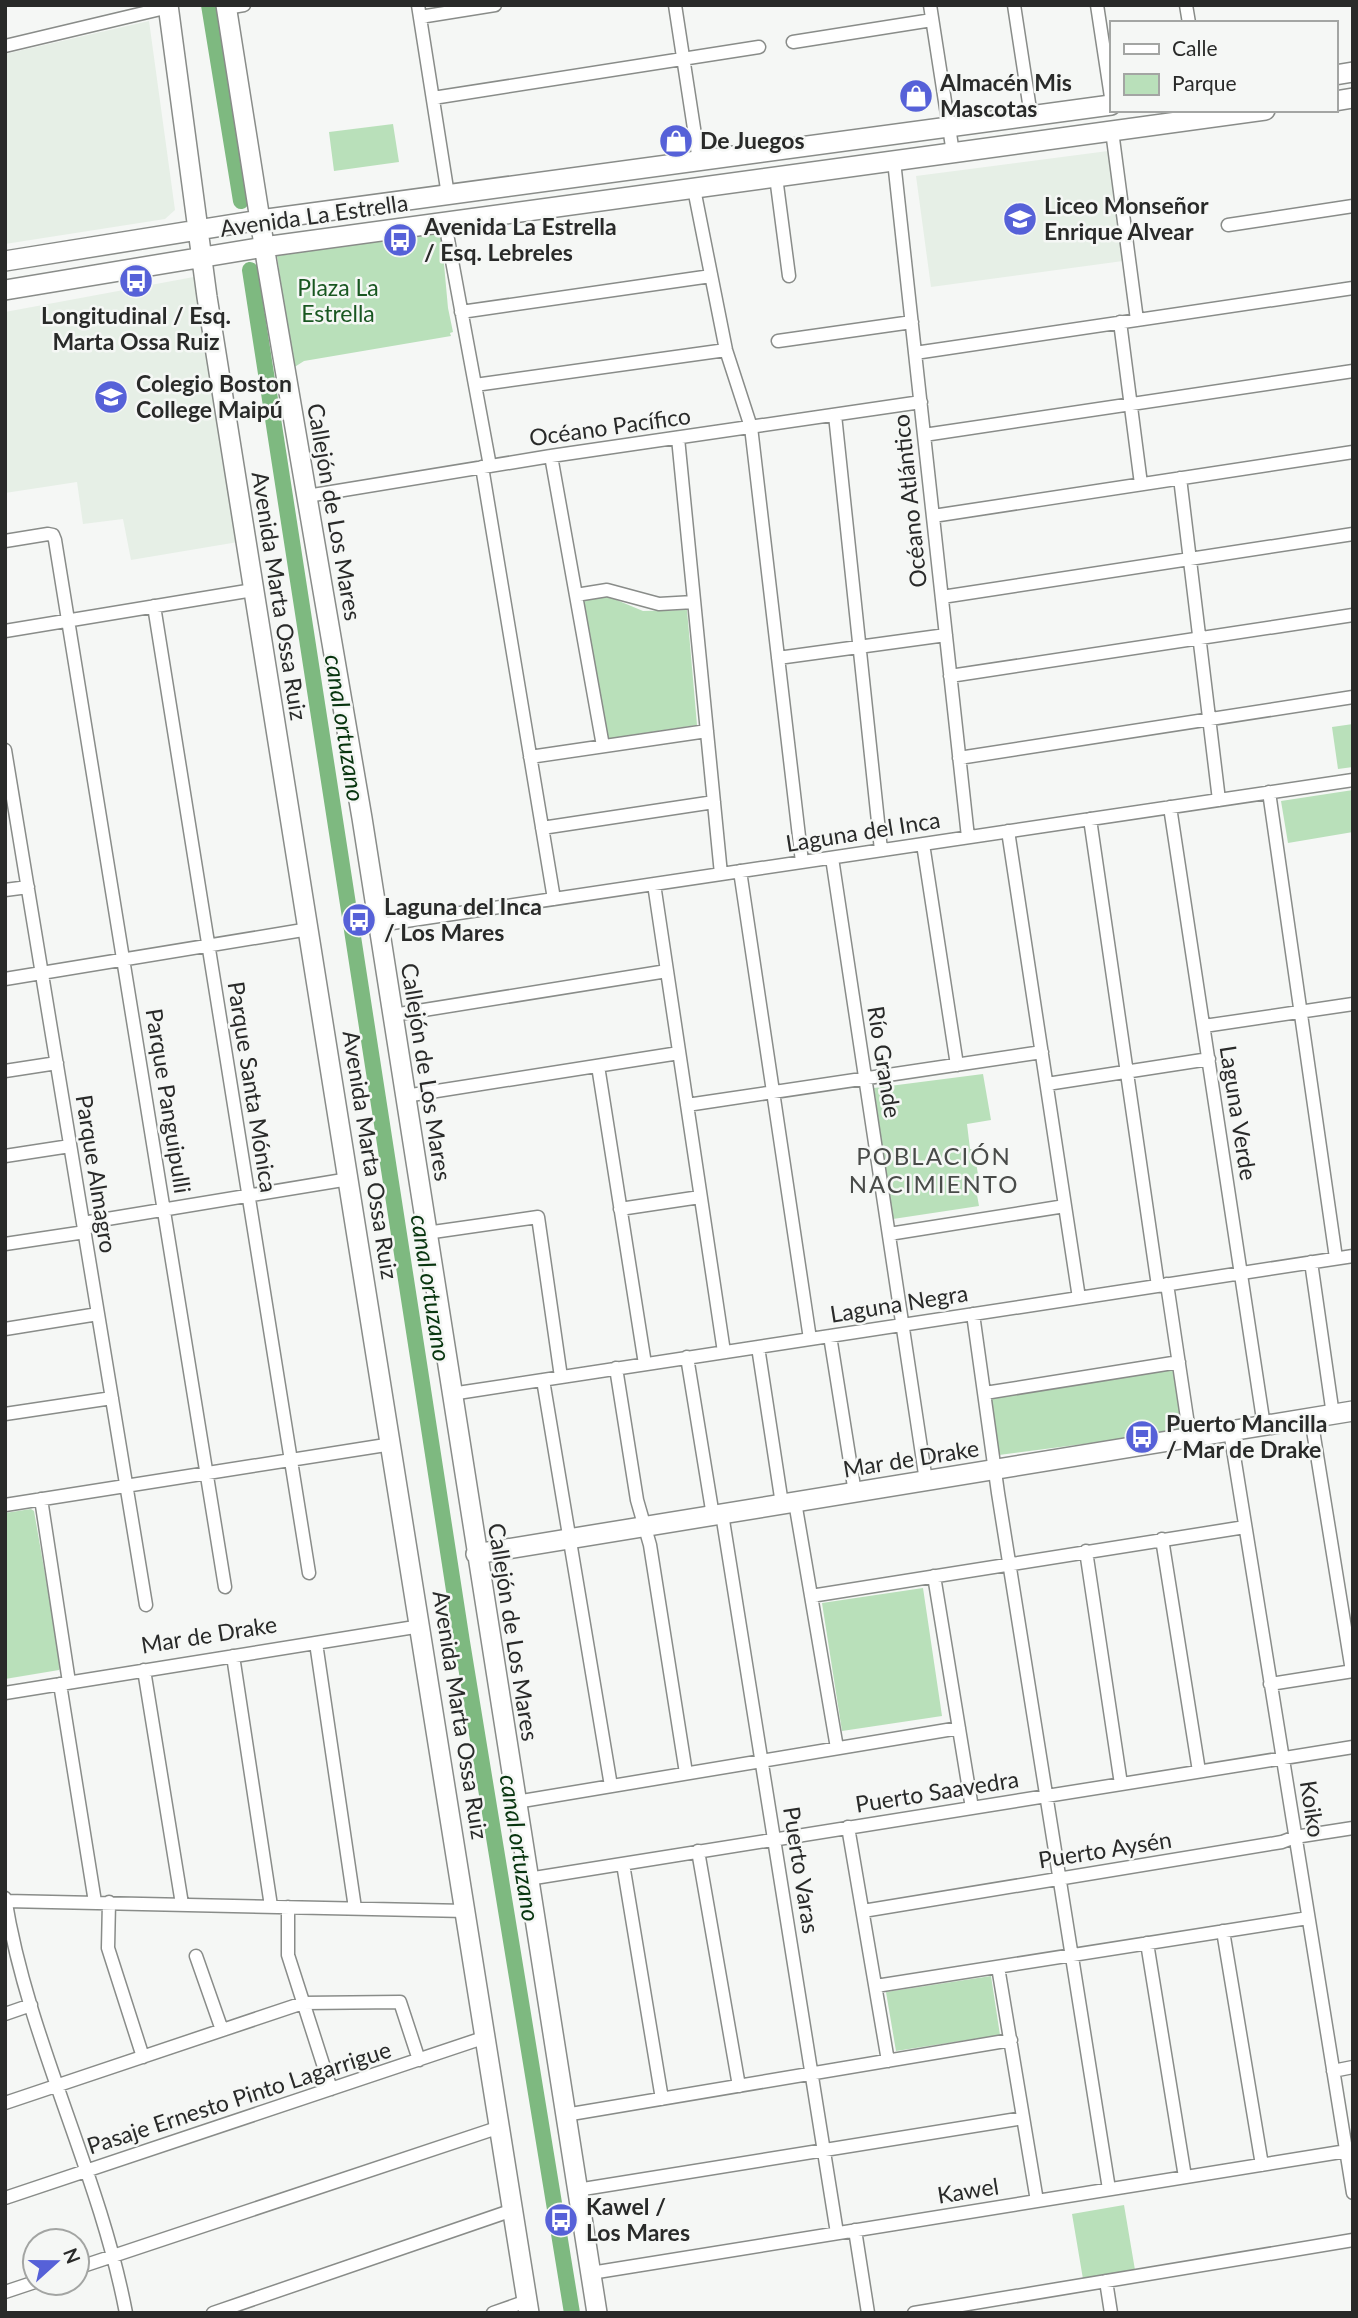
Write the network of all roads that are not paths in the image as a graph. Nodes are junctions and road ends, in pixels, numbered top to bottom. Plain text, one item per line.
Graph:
1 (495, 5) edge
2 (675, 5) edge
3 (929, 5) edge
4 (1014, 5) edge
5 (1097, 5) edge
6 (168, 6) edge
7 (232, 6) edge
8 (419, 11) edge
9 (932, 20) junction
10 (793, 41) dead end
11 (5, 46) edge
12 (759, 47) dead end
13 (683, 59) junction
14 (1110, 90) edge
15 (433, 98) junction
16 (1110, 105) edge
17 (1234, 112) edge
18 (1203, 114) edge
19 (1031, 116) junction
20 (949, 127) junction
21 (1112, 131) junction
22 (953, 153) junction
23 (699, 161) junction
24 (894, 161) junction
25 (776, 177) junction
26 (694, 188) junction
27 (448, 195) junction
28 (1353, 206) edge
29 (260, 220) junction
30 (445, 223) junction
31 (1228, 225) dead end
32 (198, 229) junction
33 (264, 247) junction
34 (202, 257) junction
35 (5, 261) edge
36 (711, 276) junction
37 (789, 276) dead end
38 (1353, 288) edge
39 (5, 290) edge
40 (461, 312) junction
41 (1137, 320) junction
42 (912, 322) junction
43 (1121, 322) junction
44 (778, 341) dead end
45 (726, 350) junction
46 (915, 353) junction
47 (1353, 371) edge
48 (475, 385) junction
49 (921, 402) junction
50 (1130, 404) junction
51 (835, 415) junction
52 (751, 427) junction
53 (924, 435) junction
54 (678, 438) junction
55 (1353, 452) edge
56 (551, 456) junction
57 (486, 466) junction
58 (1180, 478) junction
59 (1141, 484) junction
60 (306, 496) junction
61 (933, 516) junction
62 (1353, 534) edge
63 (5, 541) edge
64 (1190, 559) junction
65 (253, 590) junction
66 (576, 595) junction
67 (942, 597) junction
68 (694, 602) junction
69 (154, 607) junction
70 (1353, 615) edge
71 (68, 621) junction
72 (5, 631) edge
73 (946, 635) junction
74 (1199, 639) junction
75 (860, 646) junction
76 (778, 657) junction
77 (950, 676) junction
78 (1353, 697) edge
79 (1209, 720) junction
80 (707, 731) junction
81 (603, 746) junction
82 (5, 750) edge
83 (530, 757) junction
84 (960, 758) junction
85 (1353, 780) edge
86 (1269, 792) junction
87 (1219, 800) junction
88 (714, 802) junction
89 (9, 803) edge
90 (1170, 807) junction
91 (1090, 819) junction
92 (542, 828) junction
93 (1008, 831) junction
94 (968, 837) junction
95 (923, 844) junction
96 (881, 850) junction
97 (832, 858) junction
98 (802, 862) junction
99 (740, 871) junction
100 (721, 874) junction
101 (654, 884) junction
102 (28, 887) junction
103 (5, 890) edge
104 (554, 899) junction
105 (379, 925) junction
106 (309, 929) junction
107 (208, 946) junction
108 (124, 960) junction
109 (667, 971) junction
110 (42, 974) junction
111 (5, 979) edge
112 (1353, 1004) edge
113 (1300, 1012) junction
114 (393, 1015) junction
115 (1204, 1026) junction
116 (1042, 1052) junction
117 (679, 1053) junction
118 (1209, 1059) junction
119 (57, 1063) junction
120 (957, 1065) junction
121 (598, 1066) junction
122 (5, 1071) edge
123 (1127, 1072) junction
124 (866, 1078) junction
125 (1047, 1084) junction
126 (773, 1092) junction
127 (405, 1096) junction
128 (687, 1105) junction
129 (70, 1146) junction
130 (5, 1156) edge
131 (349, 1179) junction
132 (248, 1196) junction
133 (701, 1197) junction
134 (1065, 1206) junction
135 (620, 1209) junction
136 (164, 1210) junction
137 (84, 1227) junction
138 (426, 1233) junction
139 (889, 1234) junction
140 (5, 1244) edge
141 (1353, 1256) edge
142 (1336, 1258) junction
143 (1311, 1262) junction
144 (1241, 1273) junction
145 (1163, 1285) junction
146 (1079, 1298) junction
147 (98, 1314) junction
148 (973, 1314) junction
149 (903, 1325) junction
150 (5, 1329) edge
151 (830, 1336) junction
152 (810, 1339) junction
153 (758, 1347) junction
154 (724, 1352) junction
155 (687, 1357) junction
156 (1179, 1362) junction
157 (645, 1364) junction
158 (616, 1368) junction
159 (561, 1377) junction
160 (543, 1380) junction
161 (985, 1393) junction
162 (451, 1394) junction
163 (112, 1398) junction
164 (1343, 1413) edge
165 (5, 1414) edge
166 (1311, 1418) junction
167 (1264, 1426) junction
168 (1230, 1432) junction
169 (1190, 1438) junction
170 (392, 1444) junction
171 (291, 1460) junction
172 (995, 1469) junction
173 (206, 1474) junction
174 (926, 1481) junction
175 (126, 1486) junction
176 (855, 1493) junction
177 (41, 1499) junction
178 (789, 1503) junction
179 (5, 1505) edge
180 (717, 1515) junction
181 (644, 1527) junction
182 (1245, 1527) junction
183 (570, 1539) junction
184 (1162, 1539) junction
185 (1086, 1551) junction
186 (476, 1554) junction
187 (1009, 1564) junction
188 (309, 1573) dead end
189 (934, 1576) junction
190 (225, 1587) dead end
191 (811, 1596) junction
192 (146, 1605) dead end
193 (421, 1626) junction
194 (316, 1643) junction
195 (233, 1656) junction
196 (144, 1670) junction
197 (1352, 1671) edge
198 (64, 1683) junction
199 (1270, 1684) junction
200 (5, 1693) edge
201 (959, 1728) junction
202 (1353, 1747) edge
203 (837, 1748) junction
204 (1282, 1758) junction
205 (762, 1761) junction
206 (1199, 1771) junction
207 (686, 1773) junction
208 (1121, 1784) junction
209 (611, 1786) junction
210 (1046, 1796) junction
211 (516, 1802) junction
212 (972, 1808) junction
213 (848, 1828) junction
214 (1353, 1828) edge
215 (1295, 1837) junction
216 (774, 1839) junction
217 (698, 1852) junction
218 (623, 1864) junction
219 (1060, 1878) junction
220 (528, 1879) junction
221 (5, 1899) edge
222 (102, 1902) junction
223 (182, 1904) junction
224 (271, 1906) junction
225 (288, 1906) junction
226 (355, 1908) junction
227 (466, 1911) junction
228 (863, 1911) junction
229 (1308, 1918) junction
230 (1223, 1931) junction
231 (1147, 1943) junction
232 (1072, 1955) junction
233 (196, 1956) dead end
234 (998, 1967) junction
235 (876, 1986) junction
236 (303, 2003) junction
237 (31, 2005) junction
238 (5, 2014) edge
239 (222, 2030) junction
240 (486, 2037) junction
241 (1010, 2040) junction
242 (143, 2057) junction
243 (419, 2060) junction
244 (888, 2061) junction
245 (1353, 2067) edge
246 (1333, 2071) junction
247 (812, 2073) junction
248 (57, 2085) junction
249 (738, 2086) junction
250 (331, 2089) junction
251 (662, 2099) junction
252 (5, 2103) edge
253 (565, 2115) junction
254 (1023, 2118) junction
255 (500, 2127) junction
256 (824, 2150) junction
257 (1349, 2151) edge
258 (1262, 2165) junction
259 (85, 2171) junction
260 (1185, 2177) junction
261 (1109, 2189) junction
262 (578, 2190) junction
263 (1353, 2193) edge
264 (5, 2198) edge
265 (1037, 2201) junction
266 (513, 2210) junction
267 (855, 2230) junction
268 (837, 2233) junction
269 (1353, 2240) edge
270 (113, 2256) junction
271 (91, 2263) edge
272 (591, 2273) junction
273 (1106, 2281) junction
274 (528, 2307) edge
275 (126, 2313) edge
276 (213, 2313) edge
277 (493, 2313) edge
278 (597, 2313) edge
279 (869, 2313) edge
280 (914, 2313) edge
281 (1111, 2313) edge

1 - 8 street
2 - 13 street
3 - 9 street
4 - 19 street
5 - 14 street
6 - 11 street
6 - 32 street, Avenida Marta Ossa Ruiz
7 - 29 street, Callejón de Los Mares
8 - 15 street
9 - 10 street
9 - 20 street
12 - 13 street
13 - 15 street
13 - 23 street
15 - 27 street
16 - 19 street, Avenida La Estrella
17 - 18 street, Avenida La Estrella
18 - 21 street, Avenida La Estrella
19 - 20 street, Avenida La Estrella
20 - 22 street
20 - 23 street, Avenida La Estrella
21 - 22 street, Avenida La Estrella
21 - 41 street
22 - 24 street, Avenida La Estrella
23 - 27 street, Avenida La Estrella
24 - 25 street, Avenida La Estrella
24 - 42 street, Océano Atlántico
25 - 26 street, Avenida La Estrella
25 - 37 street
26 - 30 street, Avenida La Estrella
26 - 36 street
27 - 29 street, Avenida La Estrella
28 - 31 street
29 - 32 street, Avenida La Estrella
29 - 33 street, Callejón de Los Mares
30 - 33 street, Avenida La Estrella
30 - 40 street
32 - 34 street, Avenida Marta Ossa Ruiz
32 - 35 street, Avenida La Estrella
33 - 34 street, Avenida La Estrella
33 - 60 street, Callejón de Los Mares
34 - 39 street, Avenida La Estrella
34 - 65 street, Avenida Marta Ossa Ruiz
36 - 40 street
36 - 45 street
38 - 41 street
40 - 48 street
41 - 43 street
42 - 44 street
42 - 46 street, Océano Atlántico
43 - 46 street
43 - 50 street
45 - 48 street
45 - 52 street
46 - 49 street, Océano Atlántico
47 - 50 street
48 - 57 street
49 - 51 street, Océano Pacífico
49 - 53 street, Océano Atlántico
50 - 53 street
50 - 59 street
51 - 52 street, Océano Pacífico
51 - 75 street
52 - 54 street, Océano Pacífico
52 - 76 street
53 - 61 street, Océano Atlántico
54 - 56 street, Océano Pacífico
54 - 68 street
55 - 58 street
56 - 57 street, Océano Pacífico
56 - 66 street
57 - 60 street, Océano Pacífico
57 - 83 street
58 - 59 street
58 - 64 street
59 - 61 street
60 - 105 street, Callejón de Los Mares
61 - 67 street, Océano Atlántico
62 - 64 street
63 - 71 street, Parque Panguipulli
64 - 67 street
64 - 74 street
65 - 69 street
65 - 106 street, Avenida Marta Ossa Ruiz
66 - 68 street
66 - 81 street
67 - 73 street, Océano Atlántico
68 - 80 street
69 - 71 street
69 - 107 street, Parque Santa Mónica
70 - 74 street
71 - 72 street
71 - 108 street, Parque Panguipulli
73 - 75 street
73 - 77 street, Océano Atlántico
74 - 77 street
74 - 79 street
75 - 76 street
75 - 96 street
76 - 98 street
77 - 84 street, Océano Atlántico
78 - 79 street
79 - 84 street
79 - 87 street
80 - 81 street
80 - 88 street
81 - 83 street
82 - 89 street, Parque Almagro
83 - 92 street
84 - 94 street, Océano Atlántico
85 - 86 street, Laguna del Inca
86 - 87 street, Laguna del Inca
86 - 113 street
87 - 90 street, Laguna del Inca
88 - 92 street
88 - 100 street
89 - 102 street, Parque Almagro
90 - 91 street, Laguna del Inca
90 - 115 street, Laguna Verde
91 - 93 street, Laguna del Inca
91 - 123 street
92 - 104 street
93 - 94 street, Laguna del Inca
93 - 116 street
94 - 95 street, Laguna del Inca
95 - 96 street, Laguna del Inca
95 - 120 street
96 - 97 street, Laguna del Inca
97 - 98 street, Laguna del Inca
97 - 124 street, Río Grande
98 - 99 street, Laguna del Inca
99 - 100 street, Laguna del Inca
99 - 126 street
100 - 101 street, Laguna del Inca
101 - 104 street, Laguna del Inca
101 - 109 street
102 - 103 street
102 - 110 street, Parque Almagro
104 - 105 street, Laguna del Inca
105 - 114 street, Callejón de Los Mares
106 - 107 street
106 - 131 street, Avenida Marta Ossa Ruiz
107 - 108 street
107 - 132 street, Parque Santa Mónica
108 - 110 street
108 - 136 street, Parque Panguipulli
109 - 114 street
109 - 117 street
110 - 111 street
110 - 119 street, Parque Almagro
112 - 113 street
113 - 115 street
113 - 142 street
114 - 127 street, Callejón de Los Mares
115 - 118 street, Laguna Verde
116 - 120 street
116 - 125 street
117 - 121 street
117 - 128 street
118 - 123 street
118 - 144 street, Laguna Verde
119 - 122 street
119 - 129 street, Parque Almagro
120 - 124 street
121 - 127 street
121 - 135 street
123 - 125 street
123 - 145 street
124 - 126 street
124 - 139 street, Río Grande
125 - 134 street
126 - 128 street
126 - 152 street
127 - 138 street, Callejón de Los Mares
128 - 133 street
129 - 130 street
129 - 137 street, Parque Almagro
131 - 132 street
131 - 170 street, Avenida Marta Ossa Ruiz
132 - 136 street
132 - 171 street, Parque Santa Mónica
133 - 135 street
133 - 154 street
134 - 139 street
134 - 146 street
135 - 157 street
136 - 137 street
136 - 173 street, Parque Panguipulli
137 - 140 street
137 - 147 street, Parque Almagro
138 - 159 street
138 - 162 street, Callejón de Los Mares
139 - 149 street, Río Grande
141 - 142 street, Laguna Negra
142 - 143 street, Laguna Negra
143 - 144 street, Laguna Negra
143 - 164 street
144 - 145 street, Laguna Negra
144 - 167 street, Laguna Verde
145 - 146 street, Laguna Negra
145 - 156 street
146 - 148 street, Laguna Negra
147 - 150 street
147 - 163 street, Parque Almagro
148 - 149 street, Laguna Negra
148 - 161 street
149 - 151 street, Laguna Negra
149 - 174 street, Río Grande
151 - 152 street, Laguna Negra
151 - 176 street
152 - 153 street, Laguna Negra
153 - 154 street, Laguna Negra
153 - 178 street
154 - 155 street, Laguna Negra
155 - 157 street, Laguna Negra
155 - 180 street, Puerto Varas
156 - 161 street
156 - 169 street
157 - 158 street, Laguna Negra
158 - 159 street, Laguna Negra
158 - 181 street
159 - 160 street, Laguna Negra
160 - 162 street, Laguna Negra
160 - 183 street
161 - 172 street
162 - 186 street, Callejón de Los Mares
163 - 165 street
163 - 175 street, Parque Almagro
164 - 166 street, Mar de Drake
166 - 167 street, Mar de Drake
166 - 197 street
167 - 168 street, Mar de Drake
168 - 169 street, Mar de Drake
168 - 182 street, Koiko
169 - 172 street, Mar de Drake
170 - 171 street
170 - 193 street, Avenida Marta Ossa Ruiz
171 - 173 street
171 - 188 street, Parque Santa Mónica
172 - 174 street, Mar de Drake
172 - 187 street
173 - 175 street
173 - 190 street, Parque Panguipulli
174 - 176 street, Mar de Drake
175 - 177 street
175 - 192 street, Parque Almagro
176 - 178 street, Mar de Drake
177 - 179 street
177 - 198 street
178 - 180 street, Mar de Drake
178 - 191 street
180 - 181 street, Mar de Drake
180 - 205 street, Puerto Varas
181 - 183 street, Mar de Drake
181 - 207 street
182 - 184 street
182 - 199 street, Koiko
183 - 186 street, Mar de Drake
183 - 209 street
184 - 185 street
184 - 206 street
185 - 187 street
185 - 208 street
186 - 211 street, Callejón de Los Mares
187 - 189 street
187 - 210 street
189 - 191 street
189 - 201 street
191 - 203 street
193 - 194 street, Mar de Drake
193 - 227 street, Avenida Marta Ossa Ruiz
194 - 195 street, Mar de Drake
194 - 226 street
195 - 196 street, Mar de Drake
195 - 224 street
196 - 198 street, Mar de Drake
196 - 223 street
197 - 199 street
198 - 200 street, Mar de Drake
198 - 222 street
199 - 204 street, Koiko
201 - 203 street
201 - 212 street
202 - 204 street, Puerto Saavedra
203 - 205 street
204 - 206 street, Puerto Saavedra
204 - 215 street, Koiko
205 - 207 street
205 - 216 street, Puerto Varas
206 - 208 street, Puerto Saavedra
207 - 209 street
208 - 210 street, Puerto Saavedra
209 - 211 street
210 - 212 street, Puerto Saavedra
210 - 219 street
211 - 220 street, Callejón de Los Mares
212 - 213 street, Puerto Saavedra
213 - 216 street, Puerto Saavedra
213 - 228 street
214 - 215 street, Puerto Aysén
215 - 219 street, Puerto Aysén
215 - 229 street, Koiko
216 - 217 street, Puerto Saavedra
216 - 247 street, Puerto Varas
217 - 218 street, Puerto Saavedra
217 - 249 street
218 - 220 street, Puerto Saavedra
218 - 251 street
219 - 228 street, Puerto Aysén
219 - 232 street
220 - 253 street, Callejón de Los Mares
221 - 222 street
221 - 237 street
222 - 223 street
222 - 242 street
223 - 224 street
224 - 225 street
225 - 226 street
225 - 236 street
226 - 227 street
227 - 240 street, Avenida Marta Ossa Ruiz
228 - 235 street
229 - 230 street
229 - 246 street, Koiko
230 - 231 street
230 - 258 street
231 - 232 street
231 - 260 street
232 - 234 street
232 - 261 street
233 - 239 street
234 - 235 street
234 - 241 street
235 - 244 street
236 - 239 street
236 - 243 street
236 - 250 street
237 - 238 street
237 - 248 street
239 - 242 street
240 - 243 street, Pasaje Ernesto Pinto Lagarrigue
240 - 255 street, Avenida Marta Ossa Ruiz
241 - 244 street
241 - 254 street
242 - 248 street
243 - 250 street, Pasaje Ernesto Pinto Lagarrigue
244 - 247 street
245 - 246 street
246 - 257 street, Koiko
247 - 249 street
247 - 256 street, Puerto Varas
248 - 252 street
248 - 259 street
249 - 251 street
250 - 259 street, Pasaje Ernesto Pinto Lagarrigue
251 - 253 street
253 - 262 street, Callejón de Los Mares
254 - 256 street
254 - 265 street
255 - 266 street, Avenida Marta Ossa Ruiz
255 - 270 street
256 - 262 street
256 - 268 street, Puerto Varas
257 - 258 street, Kawel
257 - 263 street, Koiko
258 - 260 street, Kawel
259 - 264 street, Pasaje Ernesto Pinto Lagarrigue
259 - 270 street
260 - 261 street, Kawel
261 - 265 street, Kawel
262 - 272 street, Callejón de Los Mares
265 - 267 street, Kawel
266 - 274 street, Avenida Marta Ossa Ruiz
266 - 276 street
267 - 268 street, Kawel
267 - 279 street
268 - 272 street, Kawel
269 - 273 street
270 - 271 street
270 - 275 street
272 - 278 street, Callejón de Los Mares
273 - 280 street
273 - 281 street
274 - 277 street

